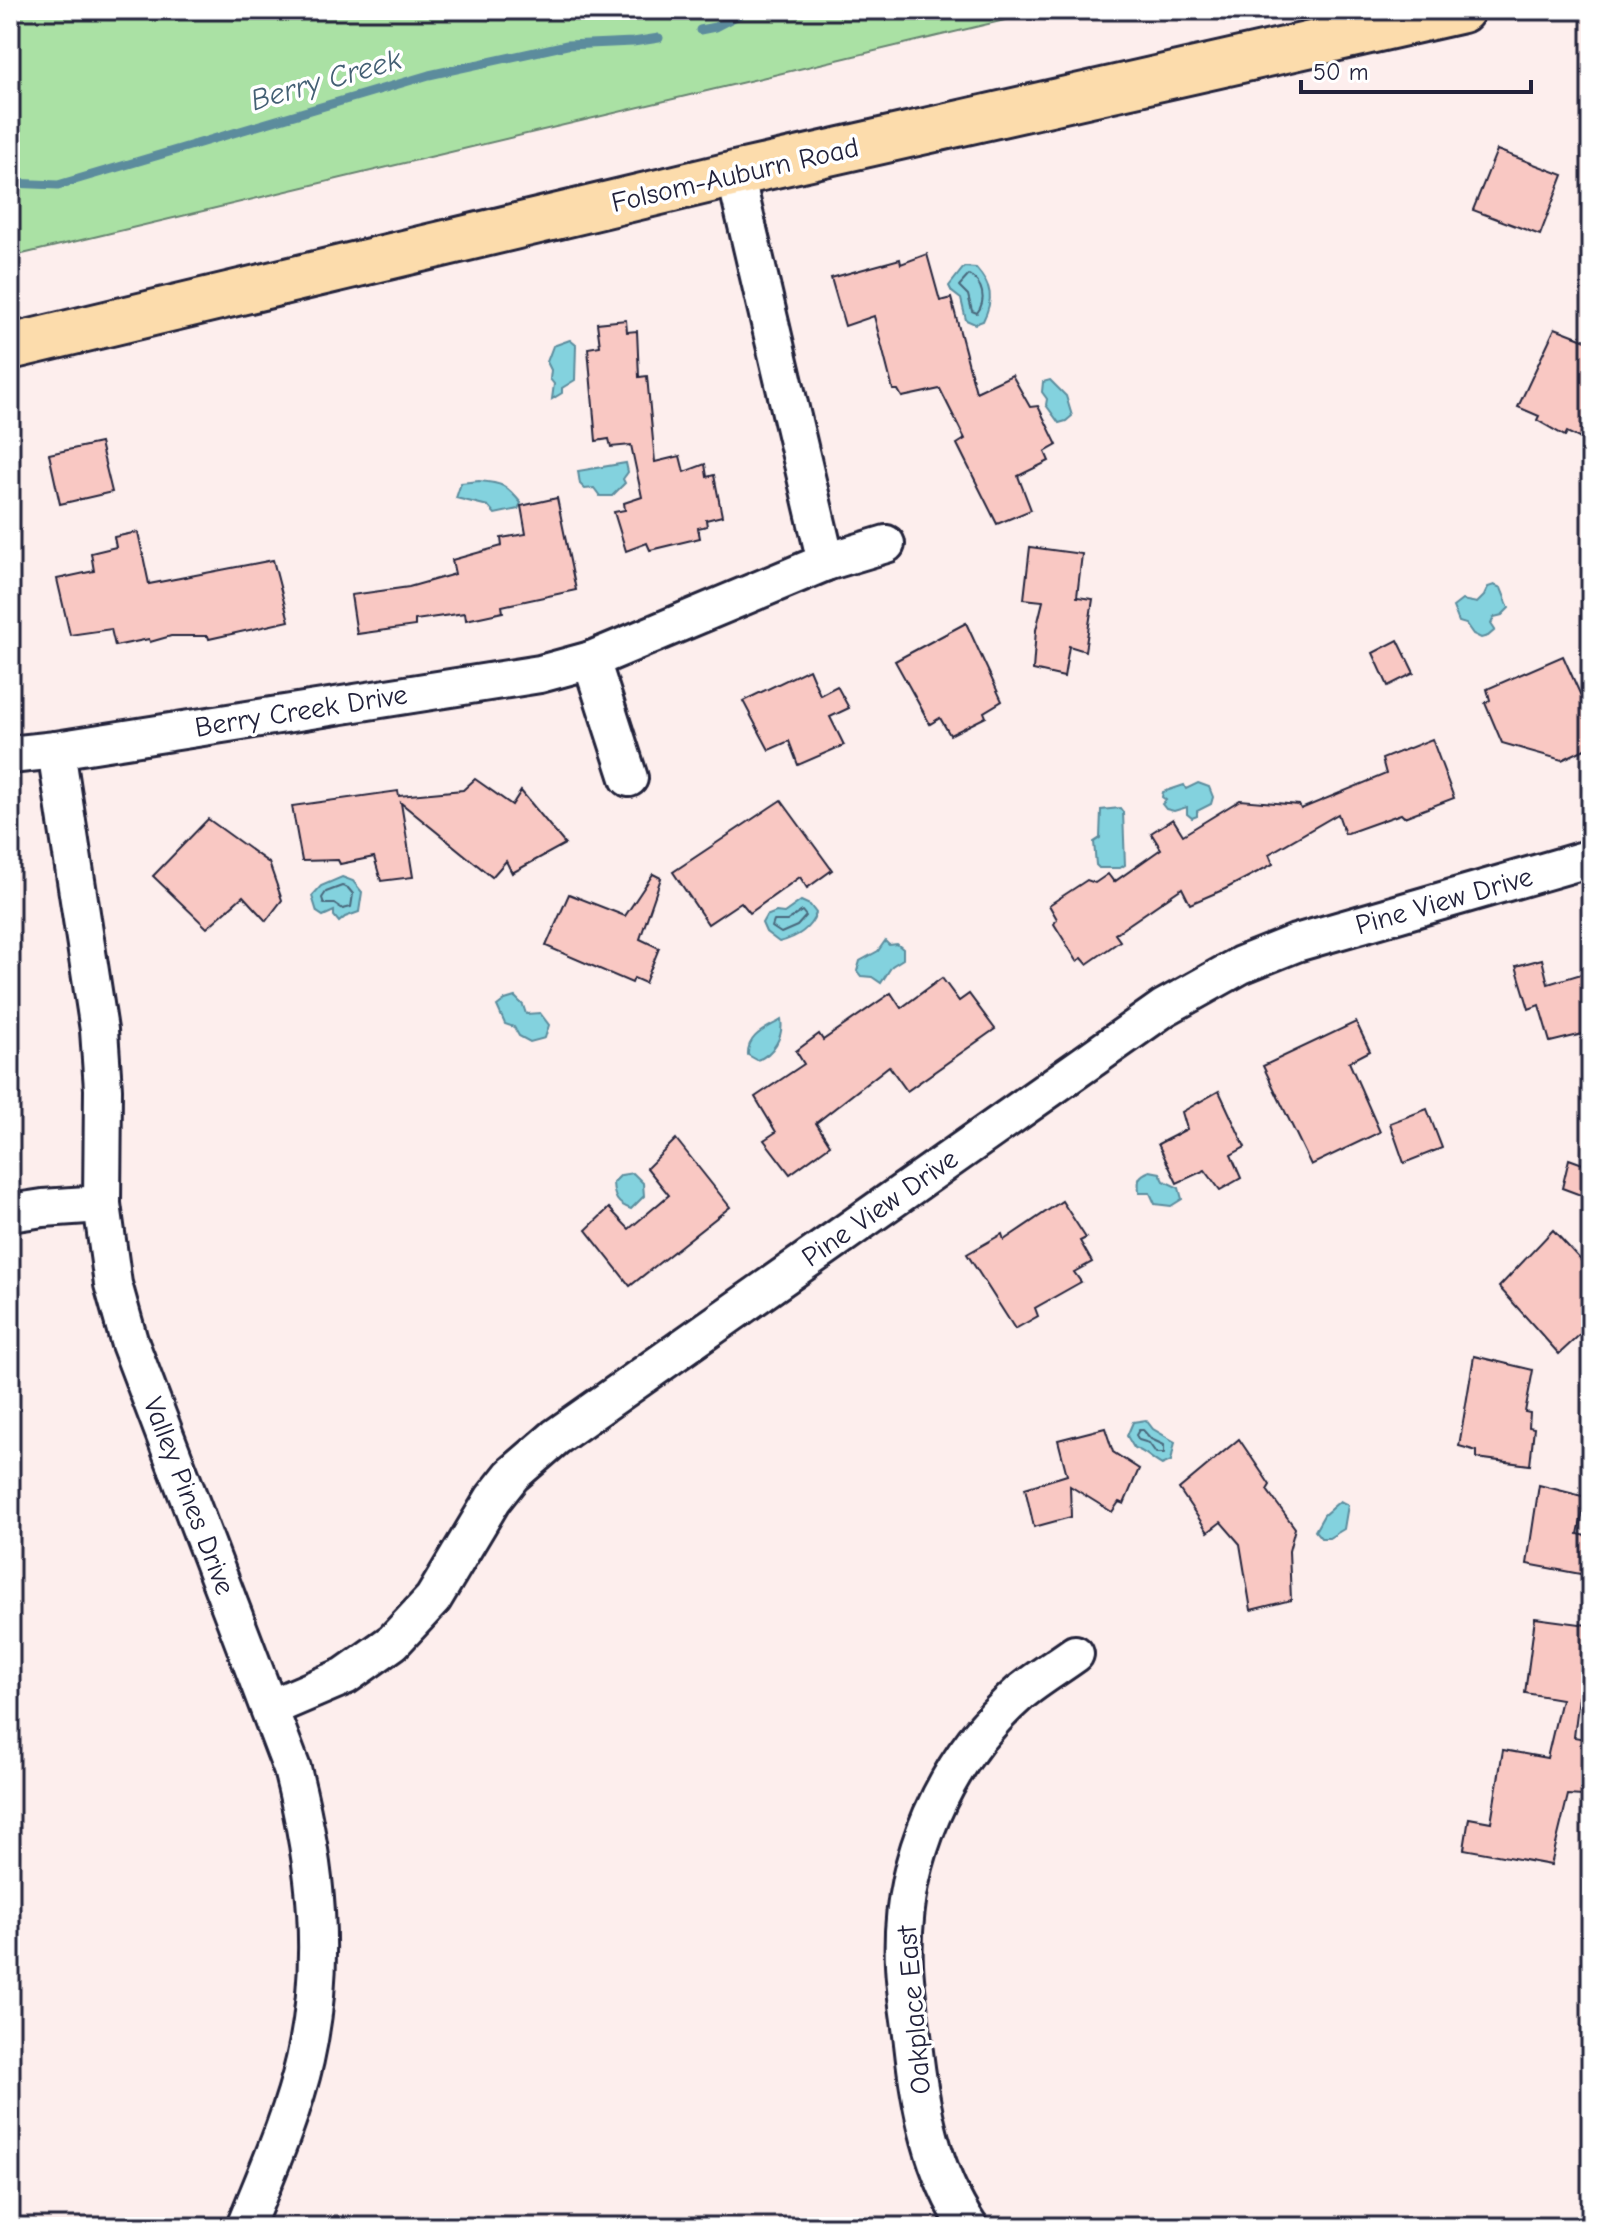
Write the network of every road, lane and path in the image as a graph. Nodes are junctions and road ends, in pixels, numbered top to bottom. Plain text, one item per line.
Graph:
1 (1462, 10) edge
2 (735, 174) junction
3 (10, 347) edge
4 (886, 544) dead end
5 (826, 562) junction
6 (591, 660) junction
7 (56, 750) junction
8 (10, 755) edge
9 (629, 778) dead end
10 (1591, 858) edge
11 (102, 1204) junction
12 (10, 1213) edge
13 (1075, 1654) dead end
14 (270, 1708) junction
15 (245, 2227) edge
16 (969, 2227) edge

1 - 2 main road, Folsom-Auburn Road
2 - 3 main road, Folsom-Auburn Road
2 - 5 street
4 - 5 street, Berry Creek Drive
5 - 6 street, Berry Creek Drive
6 - 7 street, Berry Creek Drive
6 - 9 street
7 - 8 street, Berry Creek Drive
7 - 11 street, Valley Pines Drive
10 - 14 street, Pine View Drive
11 - 12 street
11 - 14 street, Valley Pines Drive
13 - 16 street, Oakplace East
14 - 15 street, Valley Pines Drive

